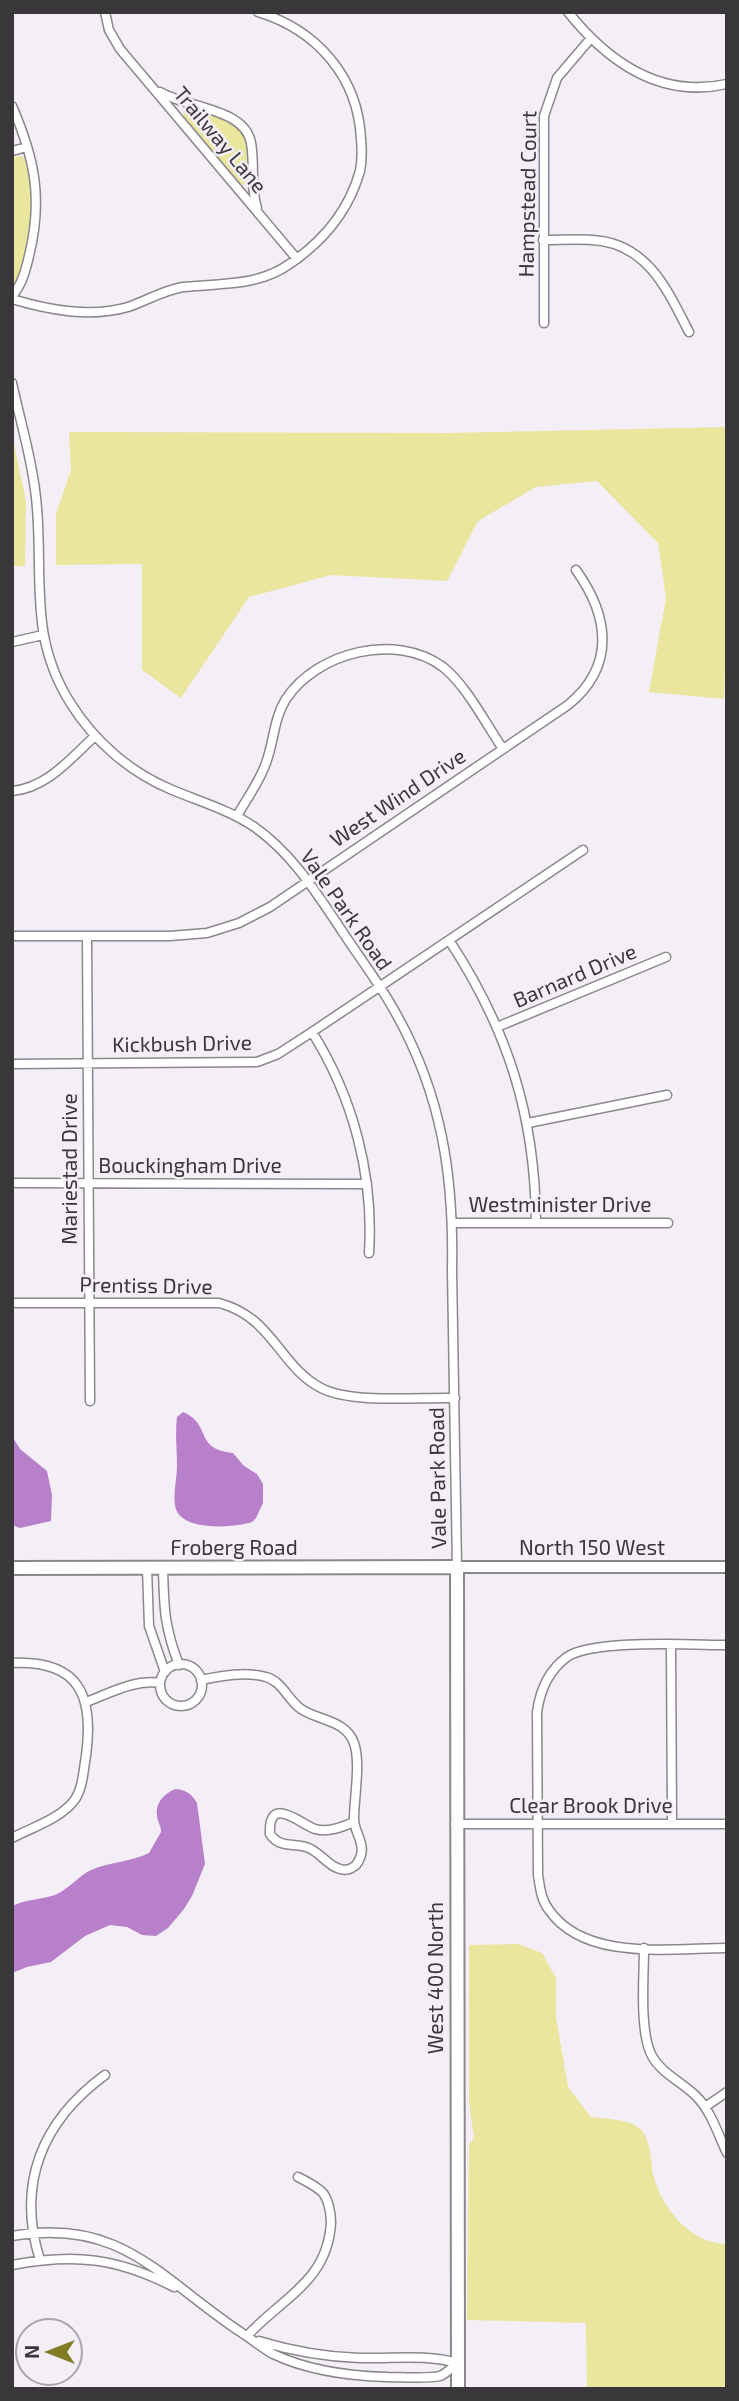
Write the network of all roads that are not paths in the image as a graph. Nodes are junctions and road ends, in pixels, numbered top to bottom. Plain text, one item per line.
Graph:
1 (105, 12) edge
2 (258, 12) edge
3 (568, 12) edge
4 (591, 38) junction
5 (727, 84) edge
6 (154, 88) junction
7 (12, 106) edge
8 (27, 146) junction
9 (12, 151) edge
10 (259, 214) junction
11 (543, 240) junction
12 (297, 259) junction
13 (12, 298) edge
14 (544, 323) dead end
15 (689, 332) dead end
16 (12, 383) edge
17 (576, 570) dead end
18 (43, 635) junction
19 (12, 642) edge
20 (94, 736) junction
21 (503, 749) junction
22 (12, 791) edge
23 (237, 816) junction
24 (583, 850) dead end
25 (308, 880) junction
26 (12, 936) edge
27 (87, 936) junction
28 (449, 940) junction
29 (666, 957) dead end
30 (379, 987) junction
31 (497, 1027) junction
32 (313, 1032) junction
33 (12, 1064) edge
34 (87, 1064) junction
35 (667, 1095) dead end
36 (528, 1123) junction
37 (12, 1183) edge
38 (88, 1183) junction
39 (367, 1184) junction
40 (536, 1222) junction
41 (453, 1223) junction
42 (668, 1223) dead end
43 (369, 1253) dead end
44 (12, 1303) edge
45 (89, 1303) junction
46 (455, 1398) junction
47 (90, 1401) dead end
48 (12, 1567) edge
49 (163, 1567) junction
50 (457, 1567) junction
51 (727, 1567) edge
52 (147, 1568) junction
53 (671, 1644) junction
54 (727, 1645) edge
55 (12, 1663) edge
56 (179, 1664) junction
57 (165, 1672) junction
58 (201, 1680) junction
59 (160, 1683) junction
60 (86, 1702) junction
61 (354, 1822) junction
62 (672, 1823) junction
63 (455, 1824) junction
64 (537, 1824) junction
65 (727, 1824) edge
66 (12, 1838) edge
67 (644, 1948) junction
68 (727, 1948) edge
69 (105, 2075) dead end
70 (727, 2092) edge
71 (705, 2107) junction
72 (727, 2153) edge
73 (298, 2177) dead end
74 (32, 2234) junction
75 (12, 2236) edge
76 (40, 2260) junction
77 (12, 2265) edge
78 (186, 2293) junction
79 (247, 2336) junction
80 (457, 2363) junction
81 (457, 2389) edge

1 - 6 street, Trailway Lane
2 - 12 street
3 - 4 street
4 - 5 street
4 - 11 street, Hampstead Court
6 - 10 street, Trailway Lane
6 - 10 street, Trailway Lane
7 - 8 street
8 - 9 street
8 - 13 street
10 - 12 street, Trailway Lane
11 - 14 street, Hampstead Court
11 - 15 street
12 - 13 street
16 - 18 street, Vale Park Road
17 - 21 street, West Wind Drive
18 - 19 street
18 - 20 street, Vale Park Road
20 - 22 street
20 - 23 street, Vale Park Road
21 - 23 street
21 - 25 street, West Wind Drive
23 - 25 street, Vale Park Road
24 - 28 street, Kickbush Drive
25 - 27 street, West Wind Drive
25 - 30 street, Vale Park Road
26 - 27 street, West Wind Drive
27 - 34 street, Mariestad Drive
28 - 30 street, Kickbush Drive
28 - 31 street
29 - 31 street, Barnard Drive
30 - 32 street, Kickbush Drive
30 - 41 street, Vale Park Road
31 - 36 street
32 - 34 street, Kickbush Drive
32 - 39 street
33 - 34 street, Kickbush Drive
34 - 38 street, Mariestad Drive
35 - 36 street
36 - 40 street
37 - 38 street, Bouckingham Drive
38 - 39 street, Bouckingham Drive
38 - 45 street, Mariestad Drive
39 - 43 street
40 - 41 street, Westminister Drive
40 - 42 street, Westminister Drive
41 - 46 street, Vale Park Road
44 - 45 street, Prentiss Drive
45 - 46 street, Prentiss Drive
45 - 47 street, Mariestad Drive
46 - 50 street, Vale Park Road
48 - 52 main road, Froberg Road
49 - 50 main road, Froberg Road
49 - 52 main road, Froberg Road
49 - 56 street
50 - 51 street, North 150 West
50 - 63 main road, West 400 North
52 - 57 street
53 - 54 street
53 - 62 street
53 - 64 street
55 - 60 street
56 - 57 street
56 - 58 street
57 - 59 street
58 - 59 street
58 - 61 street
59 - 60 street
60 - 66 street
61 - 61 street
62 - 64 street, Clear Brook Drive
62 - 65 street, Clear Brook Drive
63 - 64 street, Clear Brook Drive
63 - 80 main road, West 400 North
64 - 67 street
67 - 68 street
67 - 71 street
69 - 74 street
70 - 71 street
71 - 72 street
73 - 79 street
74 - 75 street
74 - 76 street
74 - 78 street
76 - 77 street
76 - 78 street
78 - 79 street
79 - 80 street
79 - 80 street
80 - 81 main road, West 400 North

